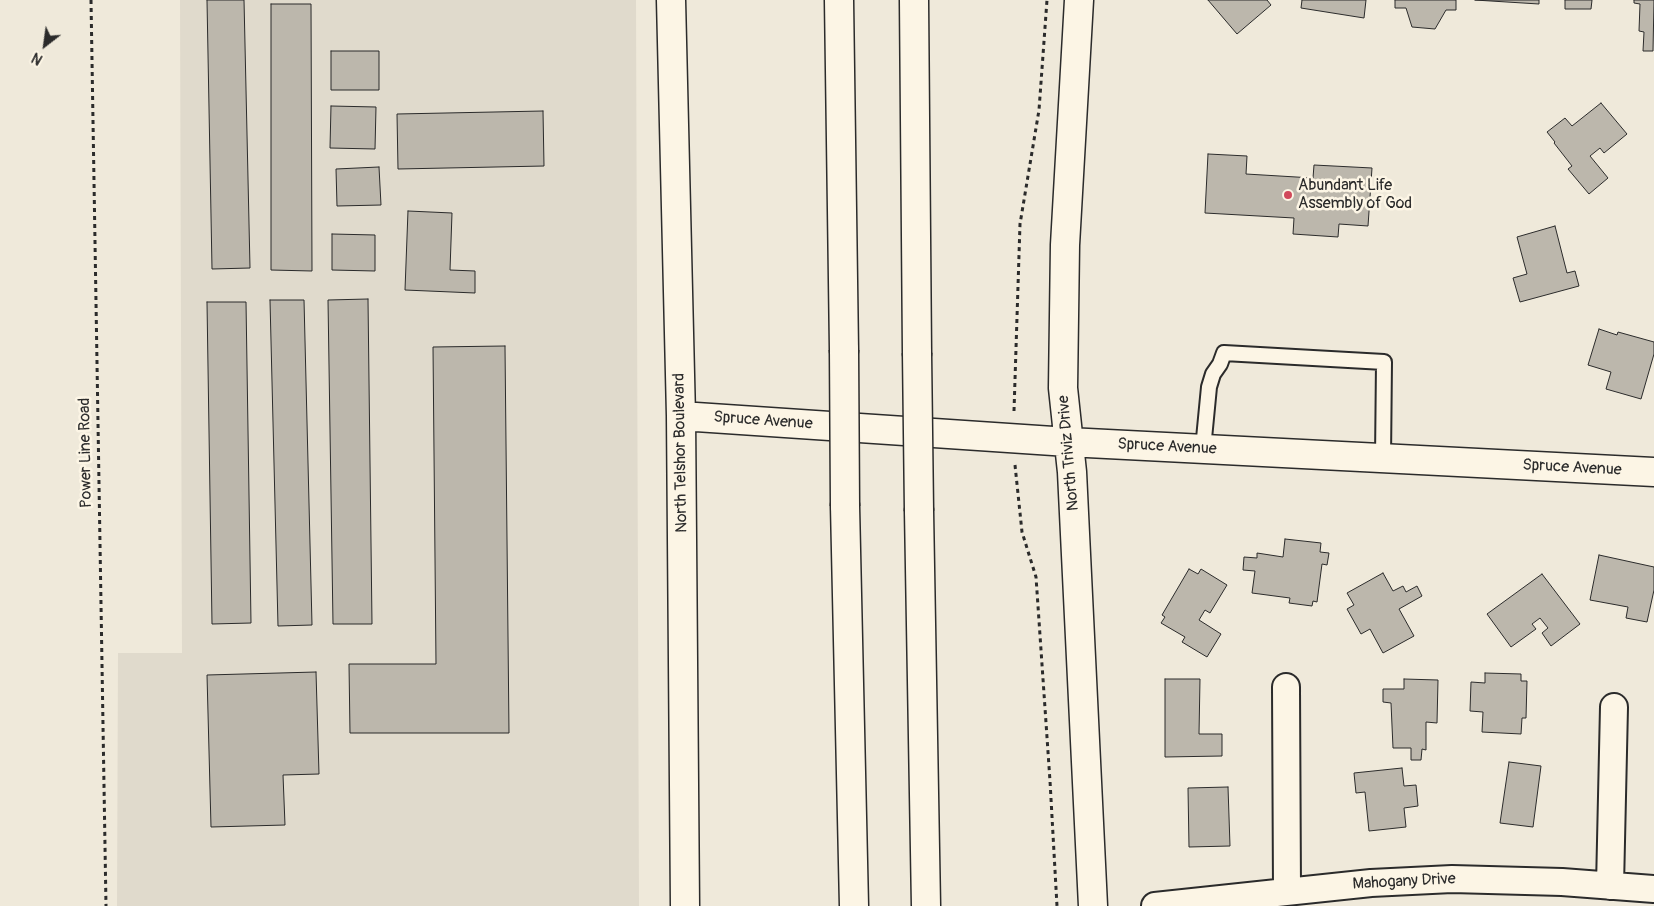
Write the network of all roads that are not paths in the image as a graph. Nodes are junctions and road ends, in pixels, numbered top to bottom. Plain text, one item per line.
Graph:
1 (671, 0) edge
2 (839, 0) edge
3 (914, 0) edge
4 (1079, 0) edge
5 (681, 416) junction
6 (1068, 442) junction
7 (1203, 449) junction
8 (1383, 458) junction
9 (1654, 472) edge
10 (1286, 687) dead end
11 (1614, 707) dead end
12 (1610, 886) junction
13 (1654, 889) edge
14 (1287, 891) junction
15 (685, 906) edge
16 (854, 906) edge
17 (926, 906) edge
18 (1092, 906) edge
19 (1155, 906) edge

1 - 5 main road, North Telshor Boulevard
2 - 16 main road, bridge
3 - 17 main road, bridge
4 - 6 main road, North Triviz Drive
5 - 6 main road, Spruce Avenue
5 - 15 main road, North Telshor Boulevard
6 - 7 main road, Spruce Avenue
6 - 18 main road, North Triviz Drive
7 - 8 main road, Spruce Avenue
7 - 8 lane
8 - 9 main road, Spruce Avenue
10 - 14 street
11 - 12 street
12 - 13 street, Mahogany Drive
12 - 14 street, Mahogany Drive
14 - 19 street, Mahogany Drive

